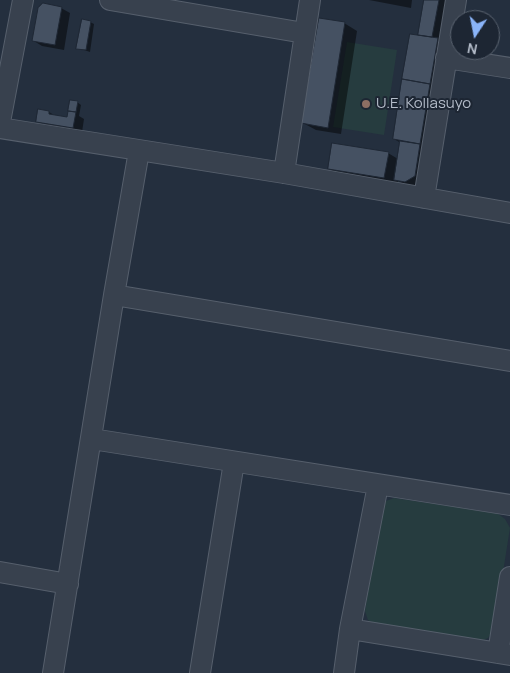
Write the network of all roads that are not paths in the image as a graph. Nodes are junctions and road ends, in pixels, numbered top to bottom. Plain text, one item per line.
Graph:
1 (23, 0) edge
2 (110, 0) edge
3 (310, 0) edge
4 (456, 0) edge
5 (304, 33) junction
6 (446, 58) junction
7 (510, 68) edge
8 (0, 122) edge
9 (0, 128) edge
10 (140, 150) junction
11 (284, 173) junction
12 (424, 198) junction
13 (510, 214) edge
14 (114, 295) junction
15 (510, 361) edge
16 (92, 439) junction
17 (234, 462) junction
18 (378, 485) junction
19 (510, 505) edge
20 (0, 572) edge
21 (510, 577) edge
22 (68, 584) junction
23 (350, 629) junction
24 (504, 654) edge
25 (53, 673) edge
26 (200, 673) edge
27 (344, 673) edge

1 - 8 street
2 - 5 street
3 - 5 street
4 - 6 street
5 - 11 street
6 - 7 street
6 - 12 street
9 - 10 street
10 - 11 street
10 - 14 street
11 - 12 street
12 - 13 street
14 - 15 street
14 - 16 street
16 - 17 street
16 - 22 street
17 - 18 street
17 - 26 street
18 - 19 street
18 - 23 street
20 - 22 street
21 - 24 street
22 - 25 street
23 - 24 street
23 - 27 street

